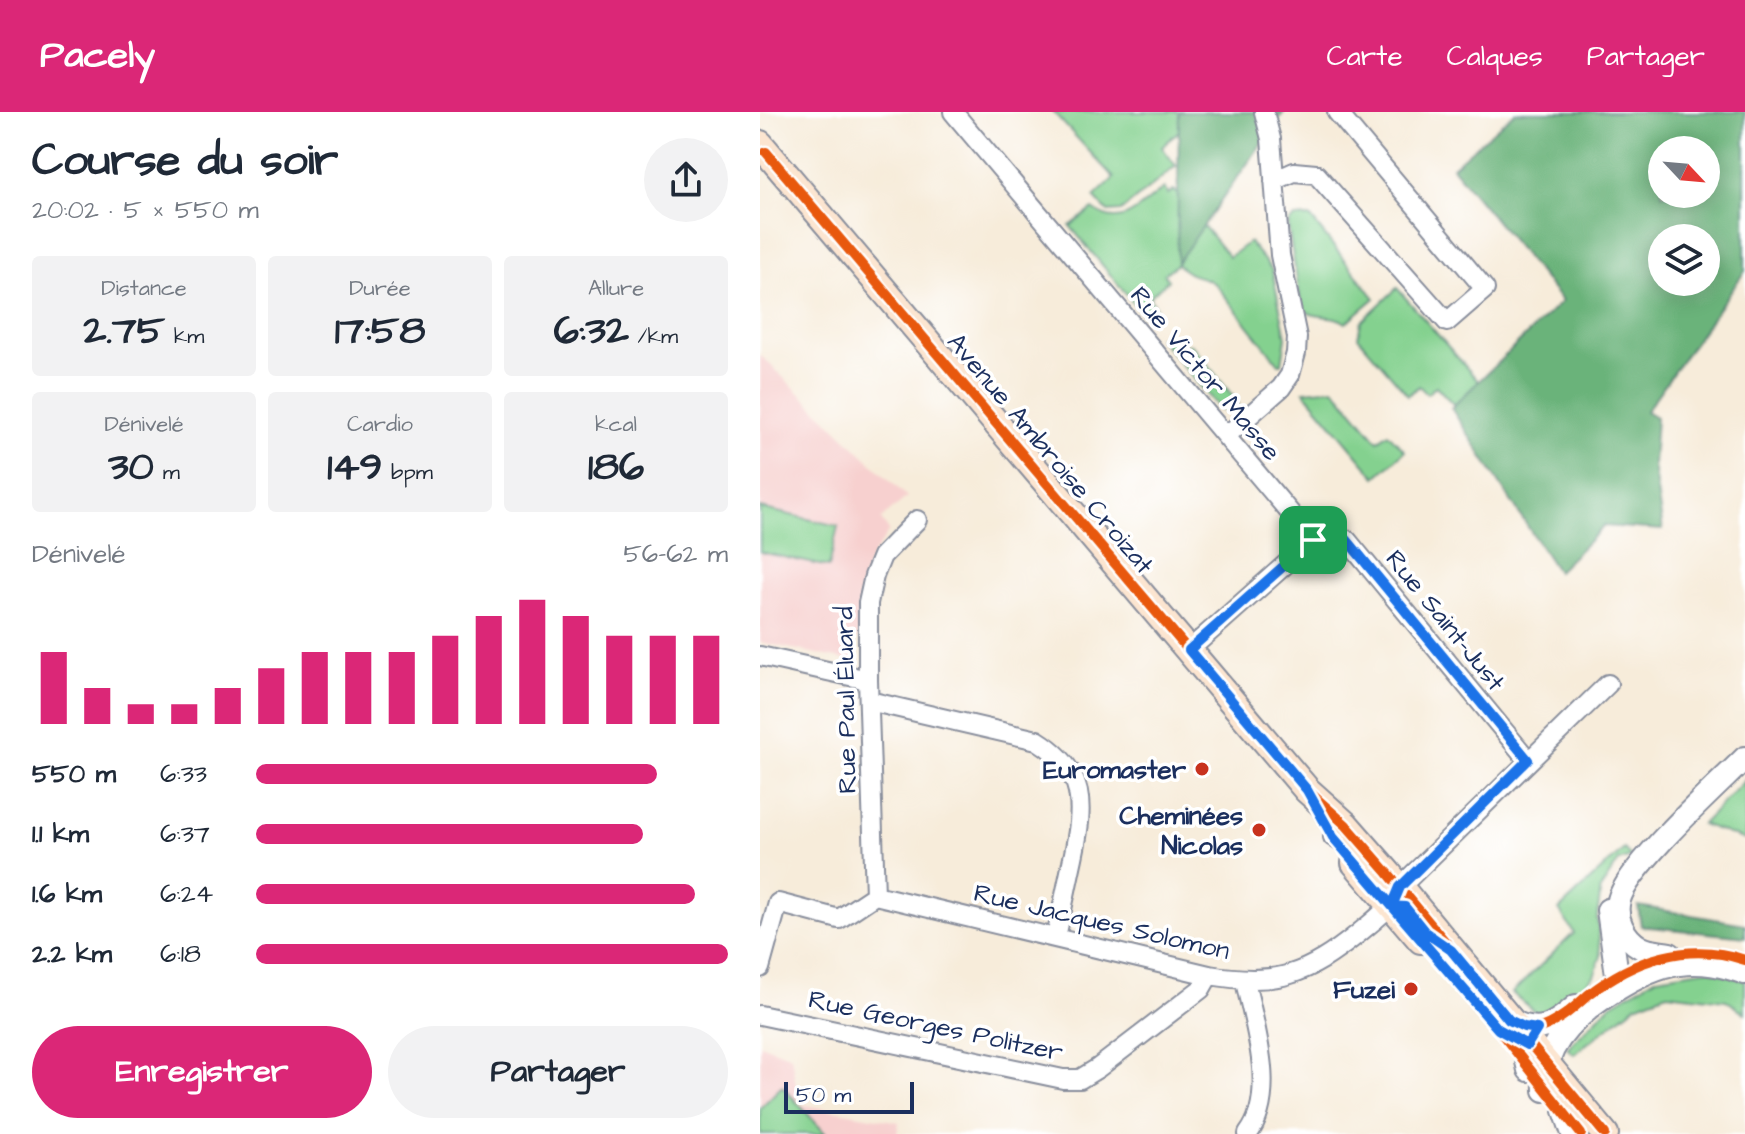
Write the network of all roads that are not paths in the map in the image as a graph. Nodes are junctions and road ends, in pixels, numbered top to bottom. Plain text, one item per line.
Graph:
1 (953, 112) edge
2 (1264, 112) edge
3 (1337, 112) edge
4 (762, 151) edge
5 (1274, 181) junction
6 (1226, 436) junction
7 (917, 520) dead end
8 (1313, 540) junction
9 (1189, 650) junction
10 (760, 656) edge
11 (868, 680) junction
12 (1608, 684) dead end
13 (869, 701) junction
14 (1745, 758) edge
15 (1528, 760) junction
16 (1307, 790) junction
17 (1669, 834) junction
18 (875, 895) junction
19 (1396, 897) junction
20 (1056, 937) junction
21 (1745, 960) edge
22 (1634, 966) junction
23 (760, 968) edge
24 (1745, 973) edge
25 (1209, 975) junction
26 (1245, 981) junction
27 (760, 1015) edge
28 (1504, 1024) junction
29 (1532, 1056) junction
30 (1567, 1123) edge
31 (1251, 1133) edge
32 (1581, 1134) edge
33 (1605, 1134) edge

1 - 6 street, Rue Victor Masse
2 - 5 street
3 - 5 street
4 - 9 main road, Avenue Ambroise Croizat
5 - 6 street
6 - 8 street, Rue Victor Masse
7 - 11 street, Rue Paul Éluard
8 - 9 street
8 - 15 street, Rue Saint-Just
9 - 16 main road, Avenue Ambroise Croizat
10 - 11 street
11 - 13 street, Rue Paul Éluard
12 - 15 street, Rue Jacques Solomon
13 - 18 street, Rue Paul Éluard
13 - 20 street
14 - 17 street
15 - 19 street, Rue Jacques Solomon
16 - 19 main road, Avenue Ambroise Croizat
16 - 19 main road, Avenue Ambroise Croizat
17 - 22 street
17 - 22 street
18 - 20 street, Rue Jacques Solomon
18 - 23 street
19 - 26 street, Rue Jacques Solomon
19 - 28 main road, Avenue Ambroise Croizat
19 - 28 main road, Avenue Ambroise Croizat
20 - 25 street, Rue Jacques Solomon
21 - 22 street
22 - 24 street
22 - 29 street
22 - 29 street
25 - 26 street, Rue Jacques Solomon
25 - 27 street, Rue Georges Politzer
26 - 31 street
28 - 29 main road, Avenue Ambroise Croizat
29 - 30 main road, Avenue Ambroise Croizat
29 - 33 main road, Avenue Ambroise Croizat
30 - 32 main road, Avenue Ambroise Croizat

